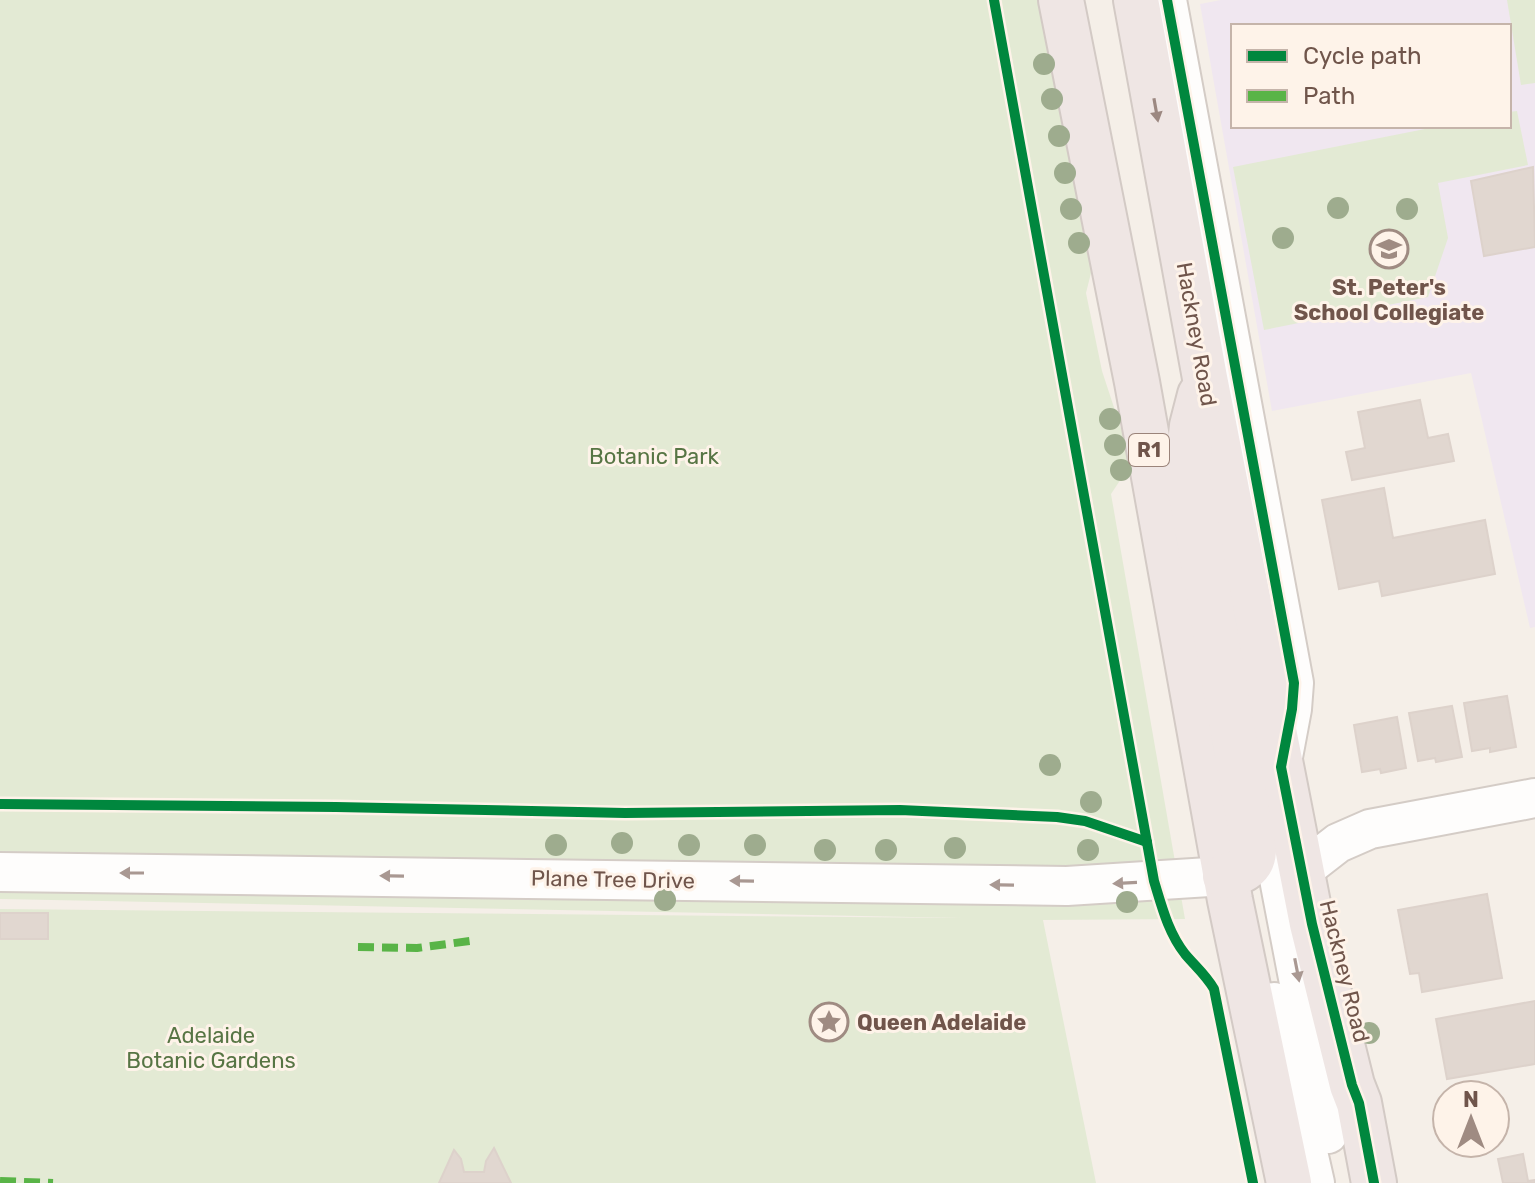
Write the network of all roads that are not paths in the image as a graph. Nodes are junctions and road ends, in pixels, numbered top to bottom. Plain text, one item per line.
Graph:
1 (1136, 0) edge
2 (1167, 0) edge
3 (1064, 12) edge
4 (1205, 378) junction
5 (1192, 426) junction
6 (1285, 787) junction
7 (1535, 798) edge
8 (1370, 829) junction
9 (1302, 871) junction
10 (0, 872) edge
11 (1235, 872) junction
12 (1289, 1183) edge
13 (1315, 1183) edge
14 (1337, 1183) edge
15 (1374, 1183) edge

1 -> 4 highway, Hackney Road
2 - 6 street
3 - 11 highway, R1
4 - 5 highway
4 - 6 highway, Hackney Road
5 - 11 highway
5 -> 14 street
6 - 8 street
6 - 9 highway, Hackney Road
7 - 8 street
8 - 9 street
9 - 15 highway, Hackney Road
11 -> 10 street, Plane Tree Drive
11 - 12 highway, R1
11 - 13 street

